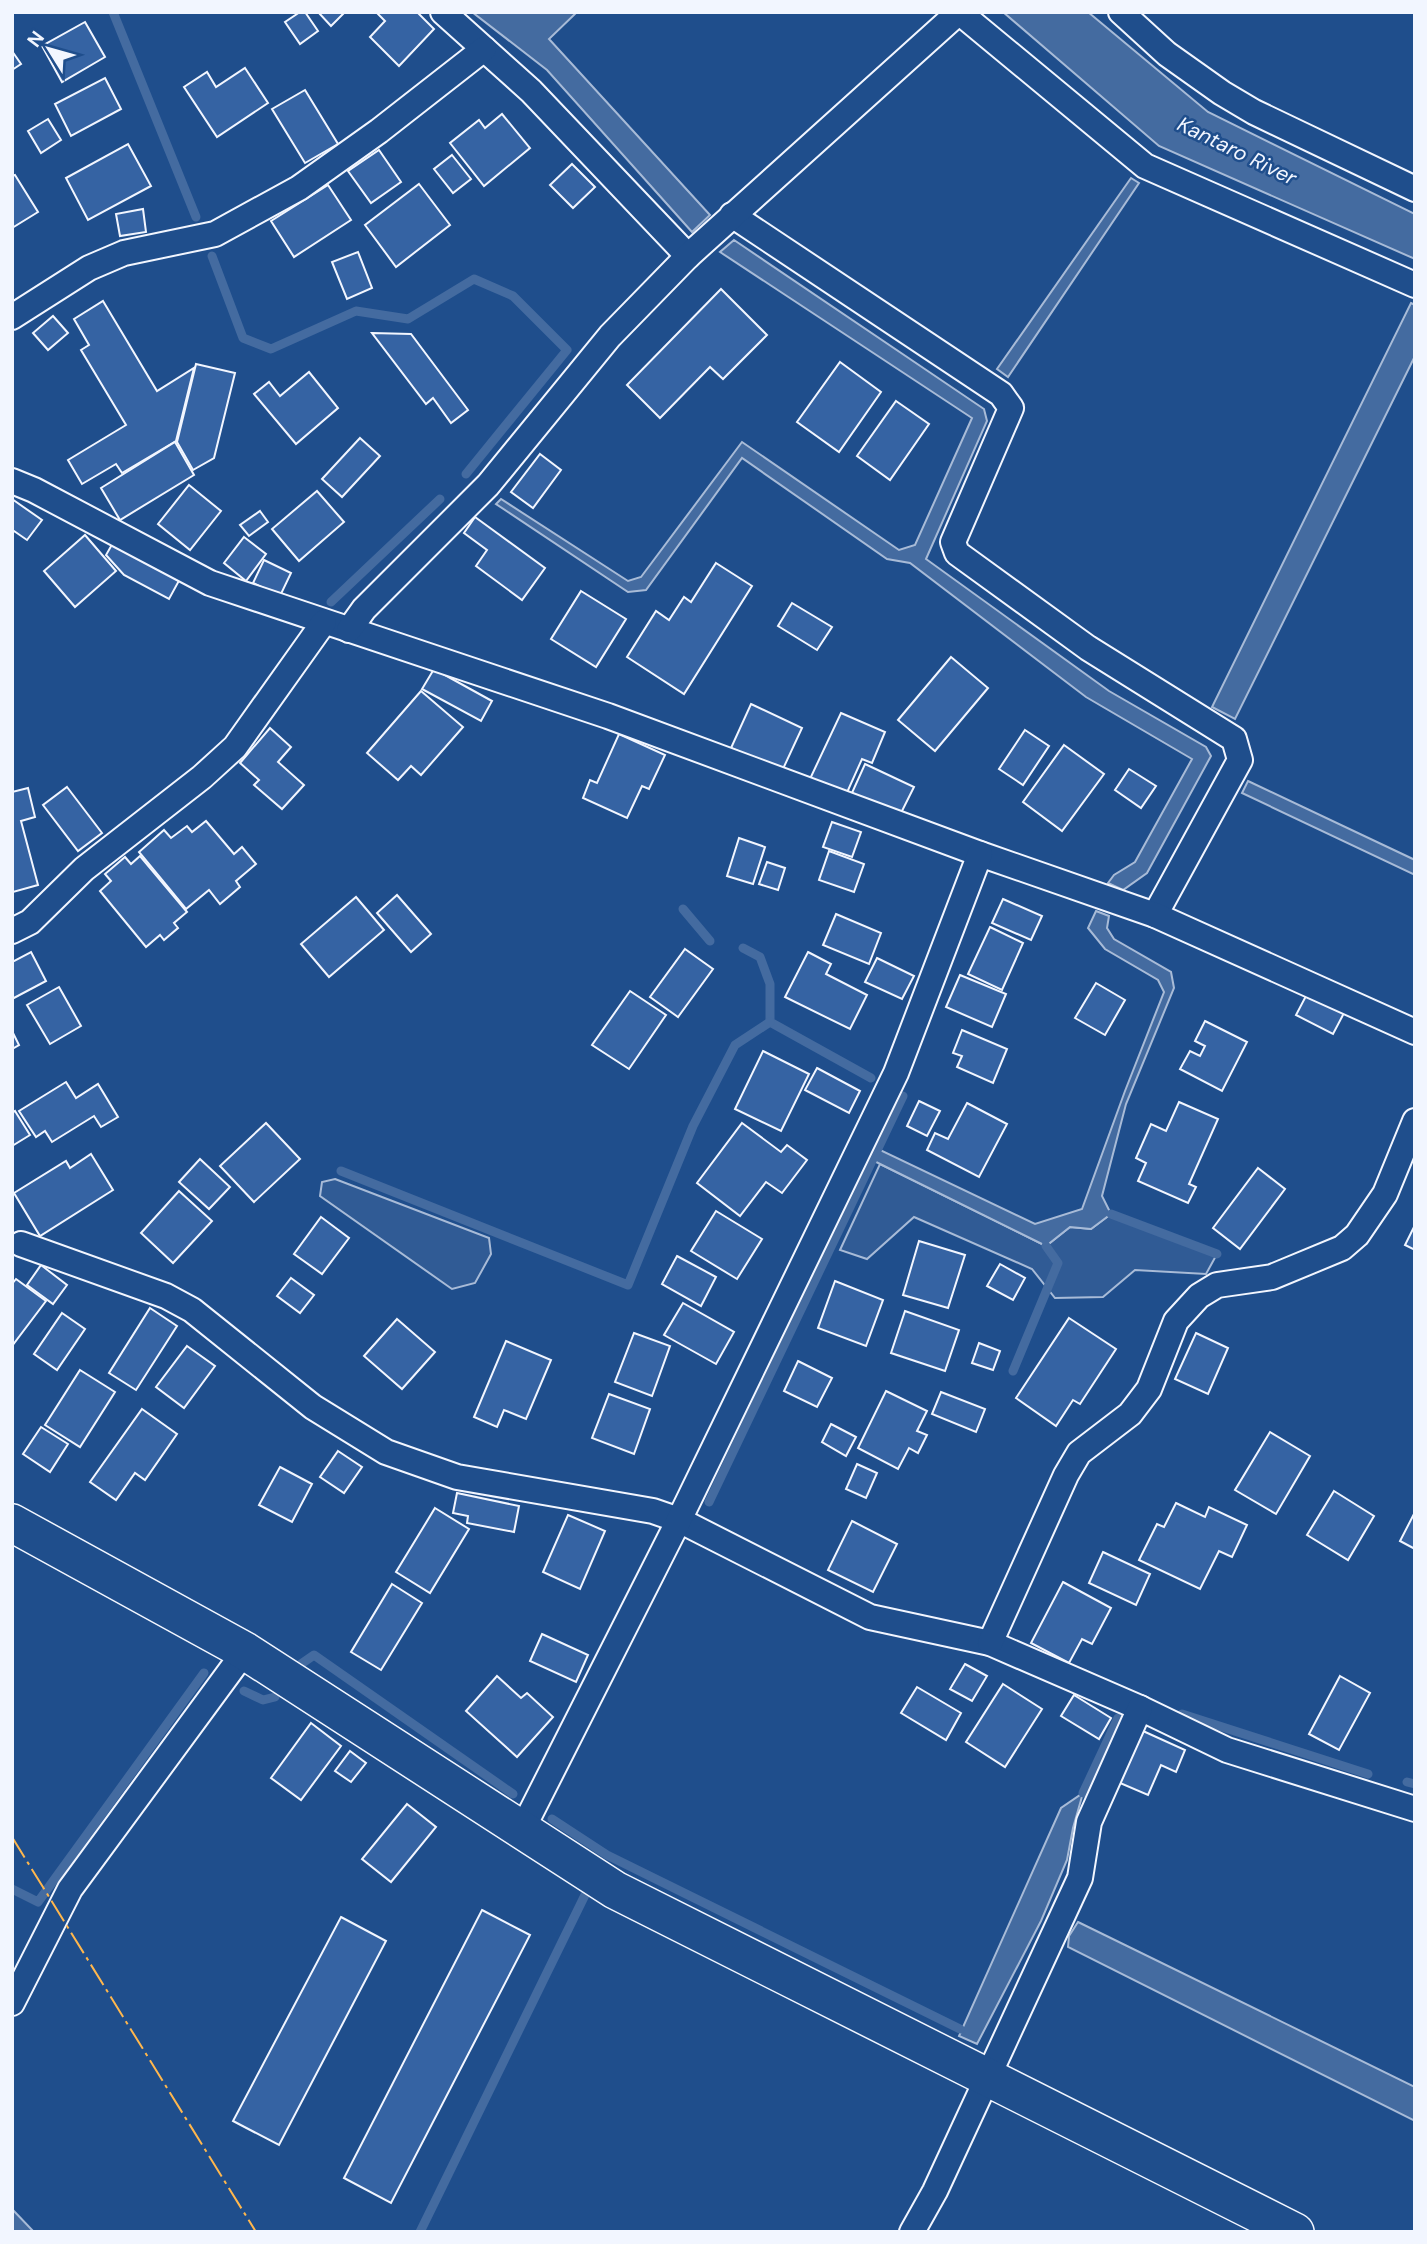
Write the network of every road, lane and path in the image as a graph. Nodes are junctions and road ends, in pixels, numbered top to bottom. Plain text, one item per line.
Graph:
1 (443, 12) edge
2 (959, 12) edge
3 (1121, 12) edge
4 (484, 49) junction
5 (1415, 189) edge
6 (732, 215) junction
7 (688, 256) junction
8 (1415, 285) edge
9 (12, 317) edge
10 (12, 481) edge
11 (324, 622) junction
12 (349, 630) junction
13 (980, 854) junction
14 (1155, 915) junction
15 (12, 931) edge
16 (1415, 1032) edge
17 (1415, 1121) edge
18 (15, 1241) edge
19 (679, 1520) junction
20 (12, 1523) edge
21 (990, 1643) junction
22 (245, 1651) junction
23 (1140, 1708) junction
24 (1415, 1809) edge
25 (522, 1830) junction
26 (12, 2003) edge
27 (987, 2077) junction
28 (912, 2232) edge
29 (1295, 2232) edge

1 - 4 street
2 - 6 street
2 - 8 street
3 - 5 street
4 - 7 street
4 - 9 street
6 - 7 street
6 - 14 street
7 - 12 street
10 - 11 street
11 - 12 street
11 - 15 street
12 - 13 street
13 - 14 street
13 - 19 street
14 - 16 street
17 - 21 street
18 - 19 street
19 - 21 street
19 - 25 street
20 - 22 street
21 - 23 street
22 - 25 street
22 - 26 street
23 - 24 street
23 - 27 street
25 - 27 street
27 - 28 street
27 - 29 street

